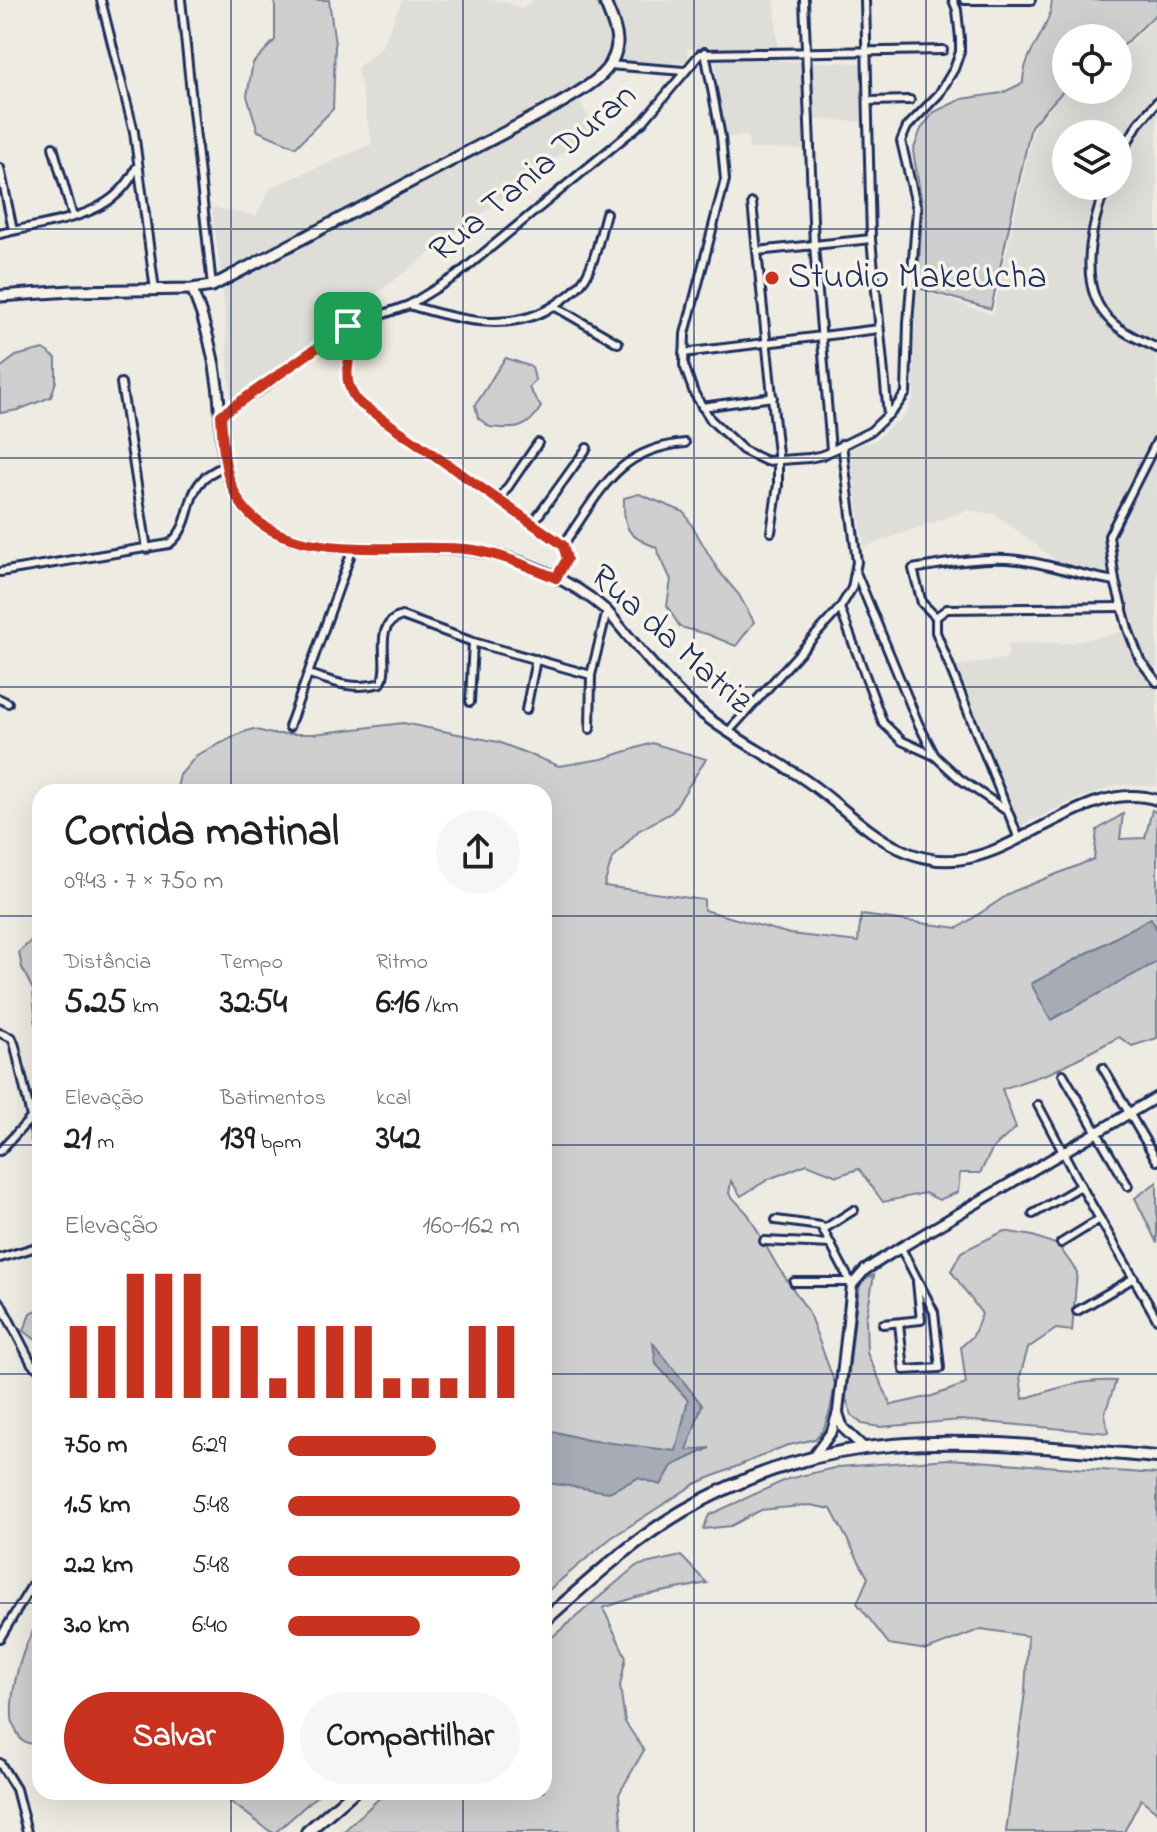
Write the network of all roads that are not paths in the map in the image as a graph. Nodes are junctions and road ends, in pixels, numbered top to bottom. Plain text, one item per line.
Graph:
1 (101, 0) edge
2 (181, 0) edge
3 (604, 0) edge
4 (804, 0) edge
5 (865, 0) edge
6 (953, 0) edge
7 (964, 0) edge
8 (1031, 0) edge
9 (943, 50) dead end
10 (705, 52) junction
11 (866, 52) junction
12 (807, 54) junction
13 (609, 65) junction
14 (684, 71) junction
15 (910, 100) dead end
16 (869, 101) junction
17 (1157, 102) edge
18 (1132, 134) edge
19 (53, 147) dead end
20 (137, 164) junction
21 (0, 168) edge
22 (1101, 200) edge
23 (752, 203) dead end
24 (606, 213) dead end
25 (73, 217) junction
26 (13, 230) junction
27 (0, 234) edge
28 (871, 239) junction
29 (814, 245) junction
30 (757, 251) junction
31 (212, 286) junction
32 (192, 289) junction
33 (155, 290) junction
34 (0, 296) edge
35 (409, 305) junction
36 (554, 306) junction
37 (348, 326) junction
38 (879, 329) junction
39 (822, 336) junction
40 (618, 343) dead end
41 (767, 343) junction
42 (1156, 345) edge
43 (683, 353) junction
44 (121, 383) dead end
45 (773, 397) junction
46 (702, 407) junction
47 (221, 415) junction
48 (888, 415) junction
49 (1157, 441) edge
50 (538, 443) dead end
51 (685, 443) dead end
52 (842, 444) junction
53 (587, 448) dead end
54 (831, 450) junction
55 (779, 461) junction
56 (226, 465) junction
57 (499, 500) junction
58 (533, 523) junction
59 (771, 532) dead end
60 (563, 545) junction
61 (353, 548) junction
62 (147, 549) junction
63 (0, 572) edge
64 (856, 574) junction
65 (556, 578) junction
66 (1115, 581) junction
67 (1123, 607) junction
68 (840, 608) junction
69 (607, 611) junction
70 (936, 617) junction
71 (473, 642) junction
72 (536, 659) junction
73 (309, 674) junction
74 (591, 675) junction
75 (1157, 682) edge
76 (0, 699) edge
77 (470, 702) dead end
78 (8, 703) dead end
79 (526, 710) dead end
80 (289, 727) dead end
81 (590, 729) dead end
82 (728, 732) junction
83 (935, 756) junction
84 (1157, 800) edge
85 (1007, 811) junction
86 (1019, 839) junction
87 (0, 1033) edge
88 (1103, 1068) dead end
89 (1063, 1074) dead end
90 (1157, 1097) edge
91 (1038, 1105) dead end
92 (1129, 1113) junction
93 (30, 1119) junction
94 (32, 1127) edge
95 (1097, 1132) junction
96 (0, 1151) edge
97 (1061, 1152) junction
98 (1157, 1161) edge
99 (1081, 1186) junction
100 (1128, 1186) dead end
101 (854, 1210) dead end
102 (1033, 1214) dead end
103 (1100, 1219) junction
104 (776, 1220) dead end
105 (824, 1229) junction
106 (764, 1241) dead end
107 (1061, 1243) dead end
108 (831, 1244) junction
109 (32, 1248) edge
110 (901, 1248) junction
111 (0, 1258) edge
112 (1134, 1278) junction
113 (917, 1279) junction
114 (794, 1282) dead end
115 (851, 1283) junction
116 (0, 1302) edge
117 (1077, 1311) dead end
118 (1157, 1319) edge
119 (899, 1323) junction
120 (883, 1324) dead end
121 (32, 1364) edge
122 (838, 1412) junction
123 (863, 1447) junction
124 (813, 1457) junction
125 (1157, 1457) edge
126 (32, 1585) edge
127 (552, 1614) edge
128 (0, 1638) edge
129 (0, 1763) edge
130 (344, 1800) edge
131 (27, 1832) edge
132 (307, 1832) edge

1 - 20 street
2 - 31 street
3 - 13 main road
4 - 12 street
5 - 11 street
6 - 48 street
7 - 8 street
9 - 11 street
10 - 12 street
10 - 14 street, Rua Tania Duran
10 - 43 street
11 - 12 street
11 - 16 street
12 - 29 street
13 - 14 street
13 - 31 main road
14 - 35 street, Rua Tania Duran
15 - 16 street
16 - 28 street
17 - 18 street
19 - 25 street
20 - 25 street
20 - 33 street
21 - 26 street
22 - 42 street
23 - 30 street
24 - 36 street
25 - 26 street
26 - 27 street
28 - 29 street
28 - 38 street
29 - 30 street
29 - 39 street
30 - 41 street
31 - 32 main road
32 - 33 main road
32 - 47 street, Rua da Matriz
33 - 34 main road
35 - 36 street
35 - 37 street, Rua Tania Duran
36 - 40 street
37 - 47 street, Rua Tania Duran
37 - 57 street
38 - 39 street
38 - 48 street
39 - 41 street
39 - 54 street
41 - 43 street
41 - 45 street
43 - 46 street
44 - 62 street
45 - 46 street
45 - 55 street
46 - 55 street
47 - 56 street, Rua da Matriz
48 - 52 street
49 - 66 street
50 - 57 street
51 - 60 street
52 - 54 street
52 - 64 street
53 - 58 street
54 - 55 street
55 - 59 street
56 - 61 street, Rua da Matriz
56 - 62 street
57 - 58 street
58 - 60 street
60 - 65 street
61 - 65 street, Rua da Matriz
61 - 73 street
62 - 63 street
64 - 68 street
64 - 83 street
65 - 69 street, Rua da Matriz
66 - 67 street
66 - 70 street
67 - 70 street
67 - 75 street
68 - 82 street
68 - 83 street
69 - 74 street
69 - 82 street, Rua da Matriz
70 - 85 street
71 - 72 street
71 - 73 street
71 - 77 street
72 - 74 street
72 - 79 street
73 - 80 street
74 - 81 street
76 - 78 street
82 - 86 street, Rua da Matriz
83 - 85 street
84 - 86 street, Rua da Matriz
85 - 86 street
87 - 93 street
88 - 92 street
89 - 95 street
90 - 92 street
91 - 97 street
92 - 95 street
92 - 98 street
93 - 94 street
93 - 96 street
95 - 97 street
95 - 100 street
97 - 99 street
97 - 110 street
99 - 102 street
99 - 103 street
101 - 105 street
103 - 107 street
103 - 112 street
104 - 105 street
105 - 108 street
106 - 108 street
108 - 115 street
109 - 111 street
110 - 113 street
110 - 115 street
112 - 117 street
112 - 118 street
113 - 119 street
113 - 119 street
114 - 115 street
115 - 122 street
116 - 121 street
119 - 120 street
122 - 123 street
122 - 124 street
123 - 124 main road
123 - 125 main road
124 - 127 main road
126 - 128 street
129 - 131 street
130 - 132 main road

